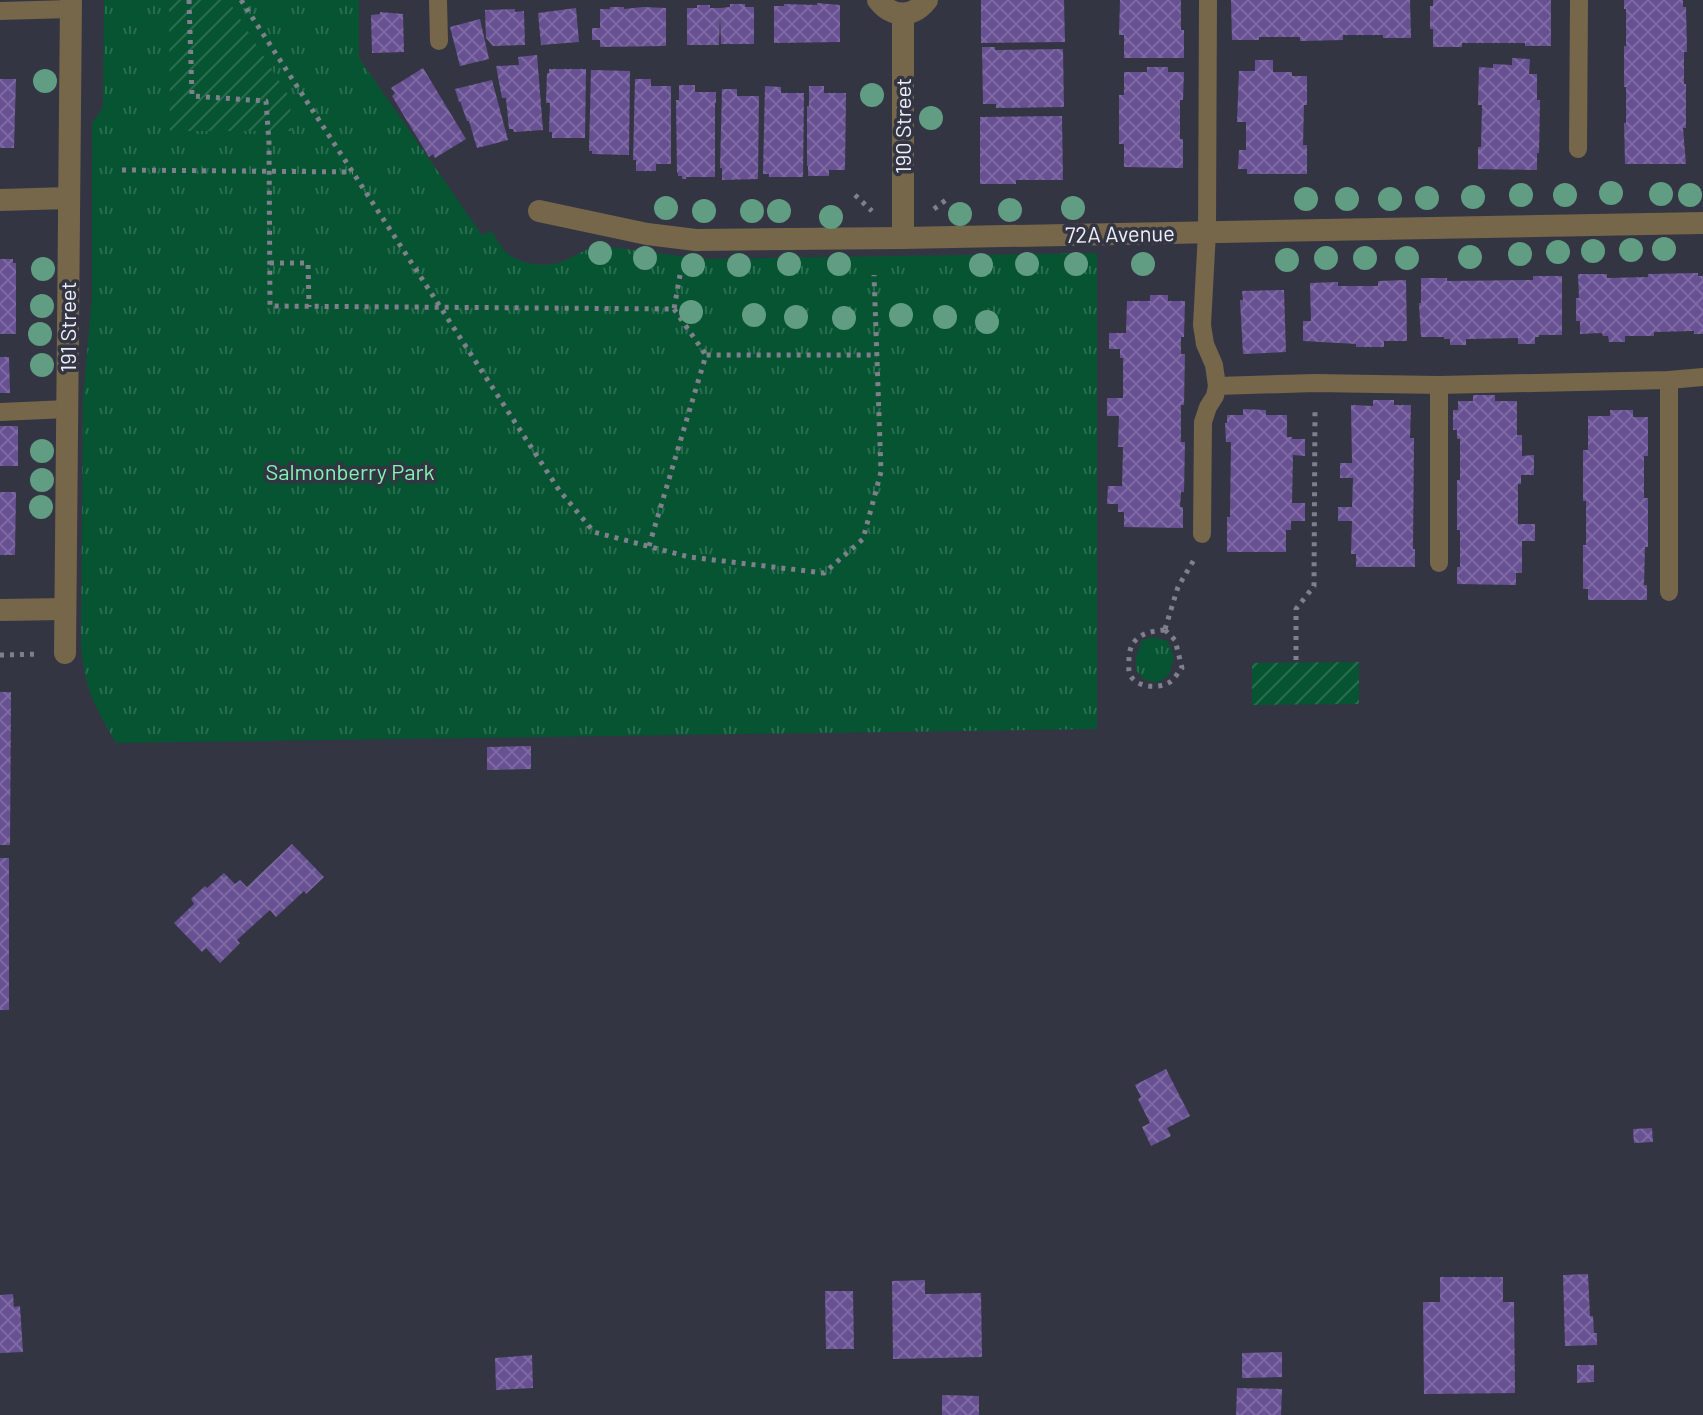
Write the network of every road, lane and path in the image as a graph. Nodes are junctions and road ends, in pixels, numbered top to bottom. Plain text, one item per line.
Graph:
1 (189, 0) edge
2 (241, 0) edge
3 (438, 0) edge
4 (878, 0) edge
5 (927, 0) edge
6 (1208, 0) edge
7 (1579, 0) edge
8 (71, 5) edge
9 (0, 11) edge
10 (903, 14) junction
11 (439, 41) dead end
12 (1578, 149) dead end
13 (122, 170) dead end
14 (269, 172) junction
15 (353, 172) junction
16 (855, 195) dead end
17 (950, 197) dead end
18 (69, 198) junction
19 (0, 200) edge
20 (539, 211) dead end
21 (874, 212) dead end
22 (930, 212) dead end
23 (1703, 223) edge
24 (1207, 232) junction
25 (903, 238) junction
26 (270, 263) junction
27 (680, 275) dead end
28 (874, 275) dead end
29 (309, 307) junction
30 (441, 307) junction
31 (674, 309) junction
32 (706, 355) junction
33 (877, 355) junction
34 (1703, 377) edge
35 (1669, 380) junction
36 (1315, 383) junction
37 (1439, 385) junction
38 (1217, 386) junction
39 (67, 409) junction
40 (0, 412) edge
41 (1202, 534) joint
42 (649, 546) junction
43 (1439, 563) dead end
44 (1669, 592) dead end
45 (65, 609) junction
46 (0, 610) edge
47 (1165, 630) junction
48 (65, 653) joint
49 (0, 655) edge
50 (1296, 660) dead end

1 - 14 path
2 - 15 path
3 - 11 lane
4 - 10 street
5 - 10 street
6 - 24 lane
7 - 12 lane
8 - 9 lane
8 - 18 street, 191 Street
10 - 25 street, 190 Street
13 - 14 path
14 - 15 path
14 - 26 path
15 - 30 path
16 - 21 path
17 - 22 path
18 - 19 street
18 - 39 street, 191 Street
20 - 25 street, 72A Avenue
23 - 24 street, 72A Avenue
24 - 25 street, 72A Avenue
24 - 38 lane
26 - 29 path
26 - 29 path
27 - 31 path
28 - 33 path
29 - 30 path
30 - 31 path
30 - 42 path
31 - 32 path
32 - 33 path
32 - 42 path
33 - 42 path
34 - 35 lane
35 - 37 lane
35 - 44 lane
36 - 37 lane
36 - 38 lane
36 - 50 path
37 - 43 lane
38 - 41 lane
39 - 40 lane
39 - 45 street, 191 Street
41 - 47 path
45 - 46 street
45 - 48 street, 191 Street
47 - 47 path
48 - 49 path

